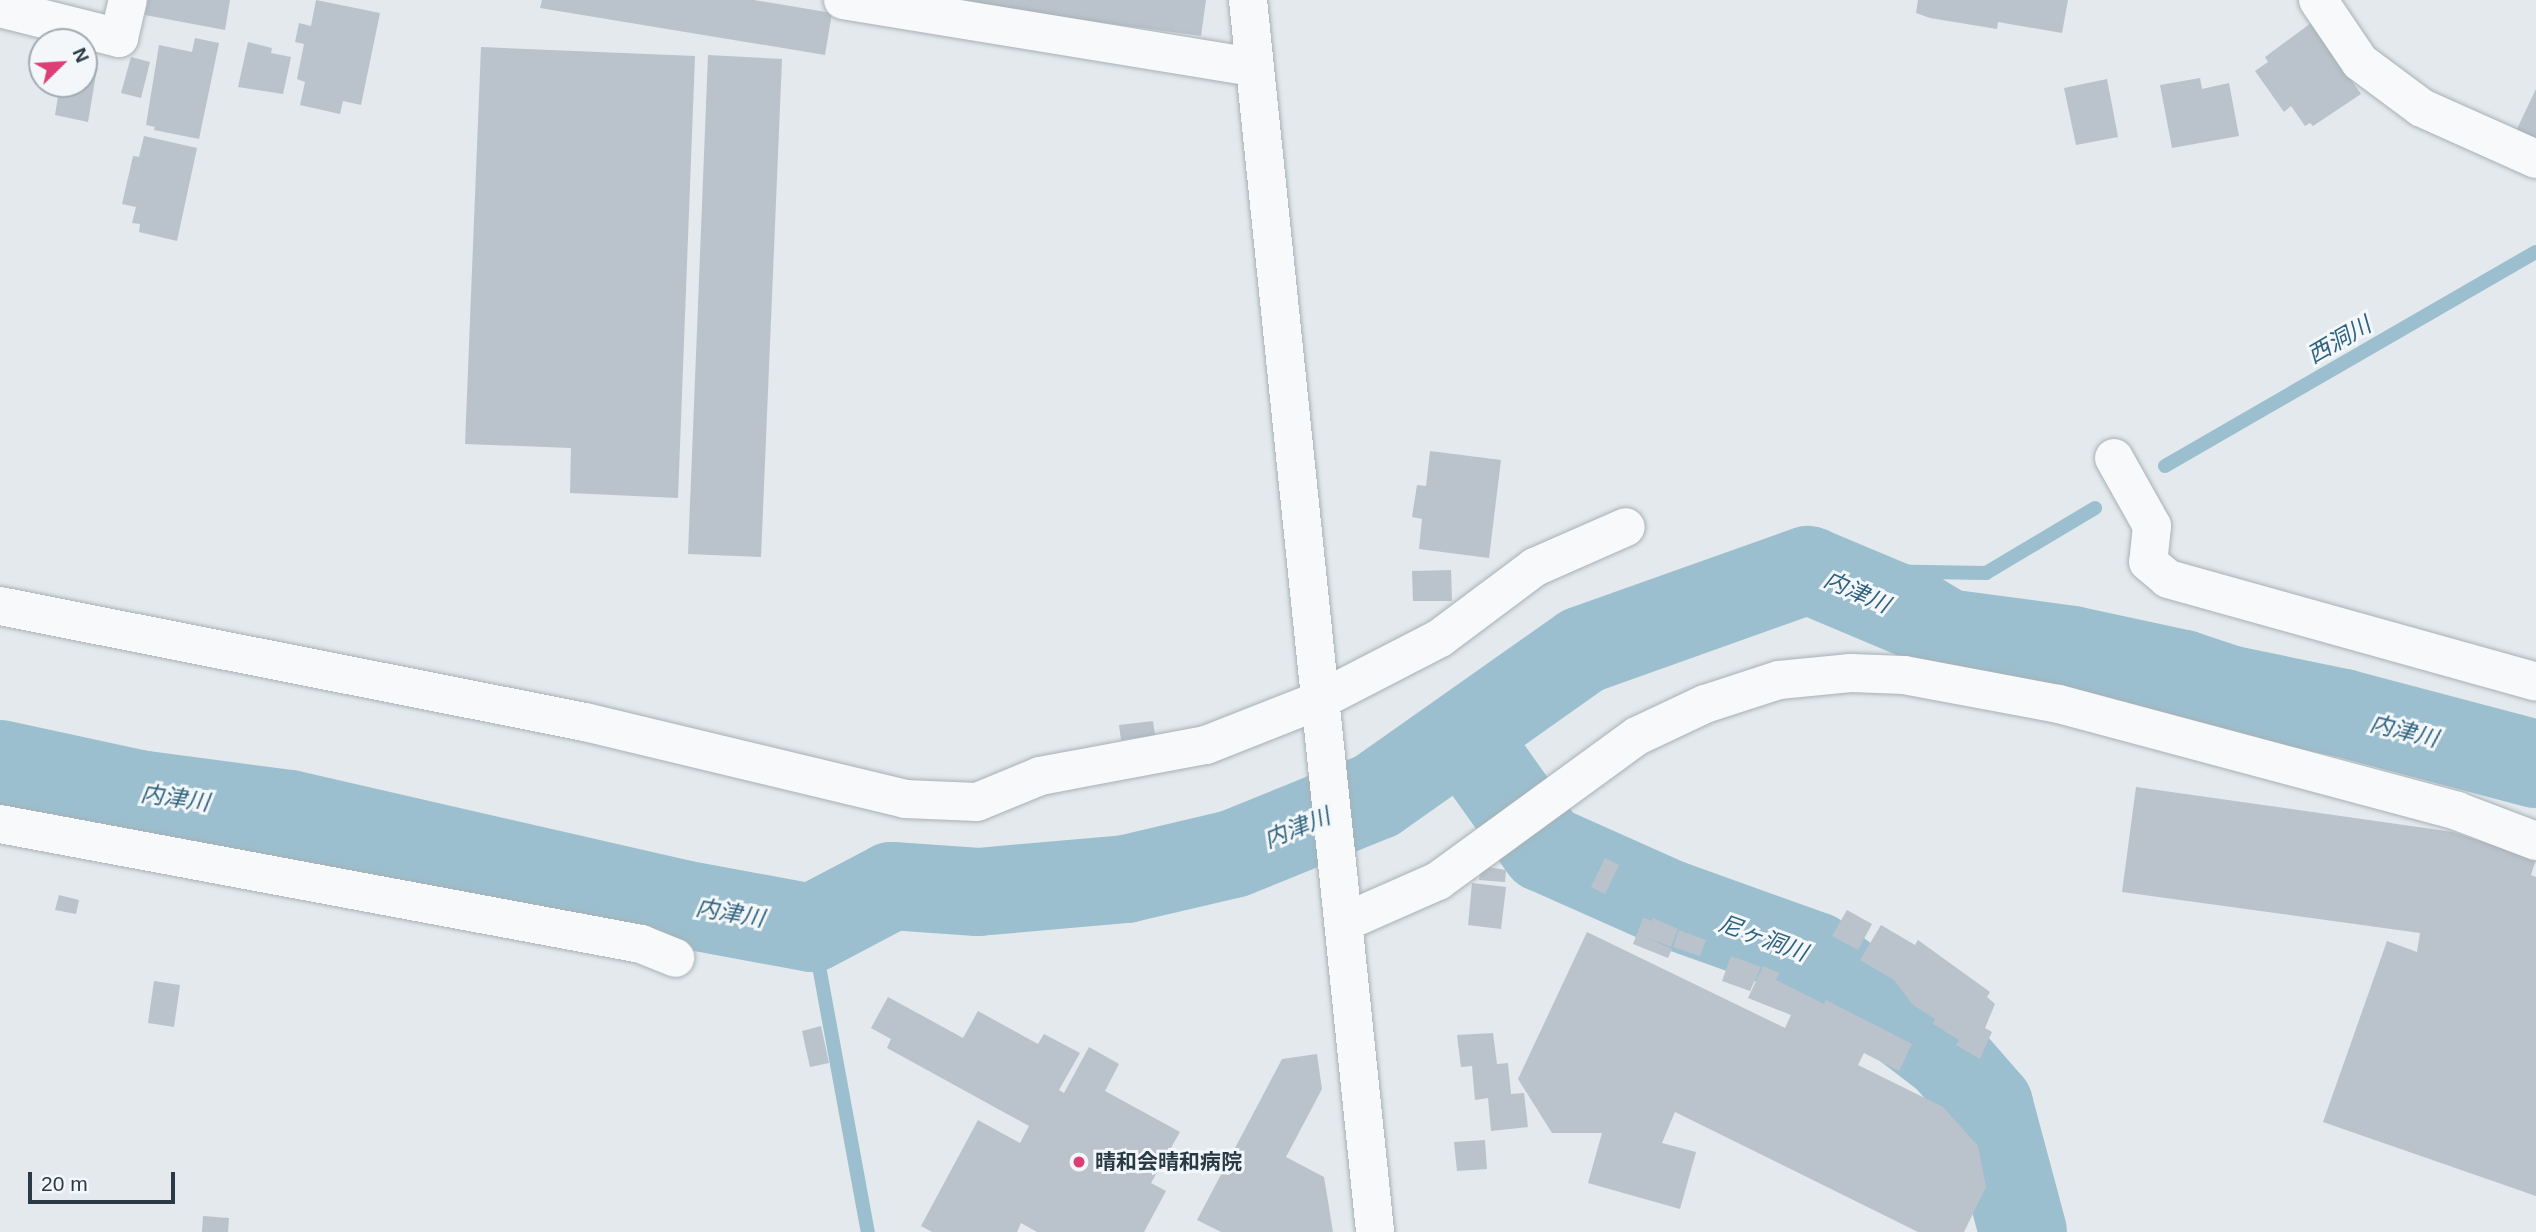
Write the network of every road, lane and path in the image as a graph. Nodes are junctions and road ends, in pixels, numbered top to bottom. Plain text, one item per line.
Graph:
1 (128, 0) edge
2 (843, 0) edge
3 (1248, 0) edge
4 (2318, 0) edge
5 (0, 8) edge
6 (1254, 67) junction
7 (2536, 159) edge
8 (2114, 458) dead end
9 (1626, 527) dead end
10 (0, 606) edge
11 (2536, 682) edge
12 (1320, 699) junction
13 (0, 824) edge
14 (2536, 841) edge
15 (1345, 922) junction
16 (675, 958) dead end
17 (1375, 1232) edge

1 - 5 street
2 - 6 street
3 - 6 street
4 - 7 street
6 - 12 street
8 - 11 street
9 - 12 street
10 - 12 street
12 - 15 street
13 - 16 street
14 - 15 street
15 - 17 street

